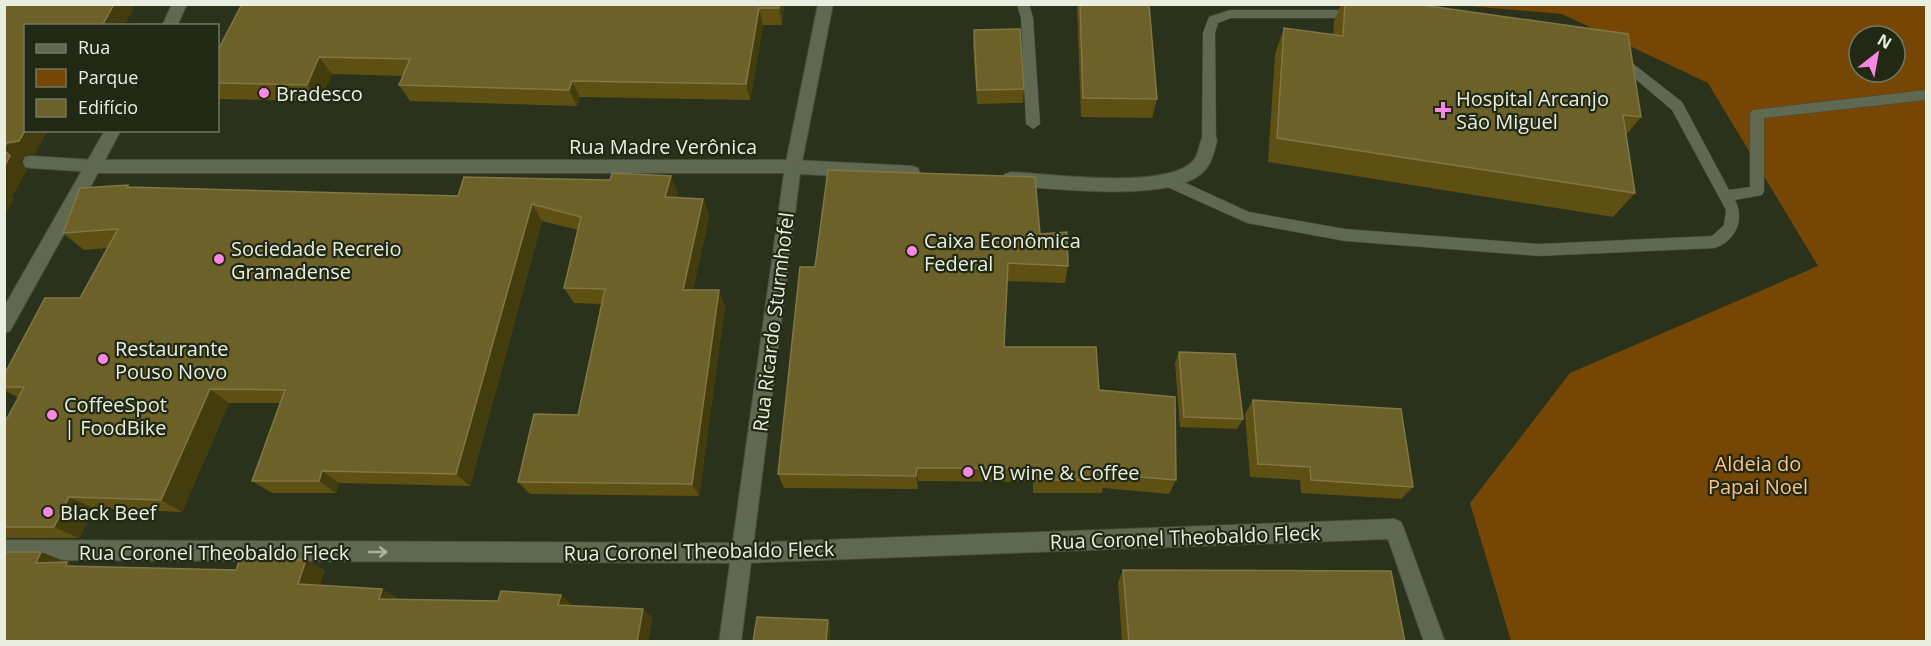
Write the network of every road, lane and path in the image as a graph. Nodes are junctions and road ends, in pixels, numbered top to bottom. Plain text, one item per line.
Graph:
1 (180, 4) edge
2 (826, 4) edge
3 (1023, 4) edge
4 (1369, 14) edge
5 (170, 24) edge
6 (1604, 52) edge
7 (1926, 95) edge
8 (1033, 124) dead end
9 (112, 132) edge
10 (1209, 141) joint
11 (31, 162) dead end
12 (94, 166) junction
13 (793, 167) junction
14 (923, 174) edge
15 (993, 178) edge
16 (1170, 182) junction
17 (1725, 196) junction
18 (4, 325) edge
19 (4, 550) edge
20 (743, 553) junction
21 (730, 642) edge
22 (1435, 642) edge

1 - 5 street
2 - 13 street, Rua Ricardo Sturmhofel
3 - 8 lane
4 - 10 lane
6 - 17 lane
7 - 17 lane
9 - 12 street
10 - 16 street
11 - 12 street, Rua Madre Verônica
12 - 13 street, Rua Madre Verônica
12 - 18 street
13 - 14 street, Rua Madre Verônica
13 - 20 street, Rua Ricardo Sturmhofel
15 - 16 street
16 - 17 lane
19 -> 20 street, Rua Coronel Theobaldo Fleck
20 - 21 street, Rua Ricardo Sturmhofel
20 - 22 street, Rua Coronel Theobaldo Fleck

